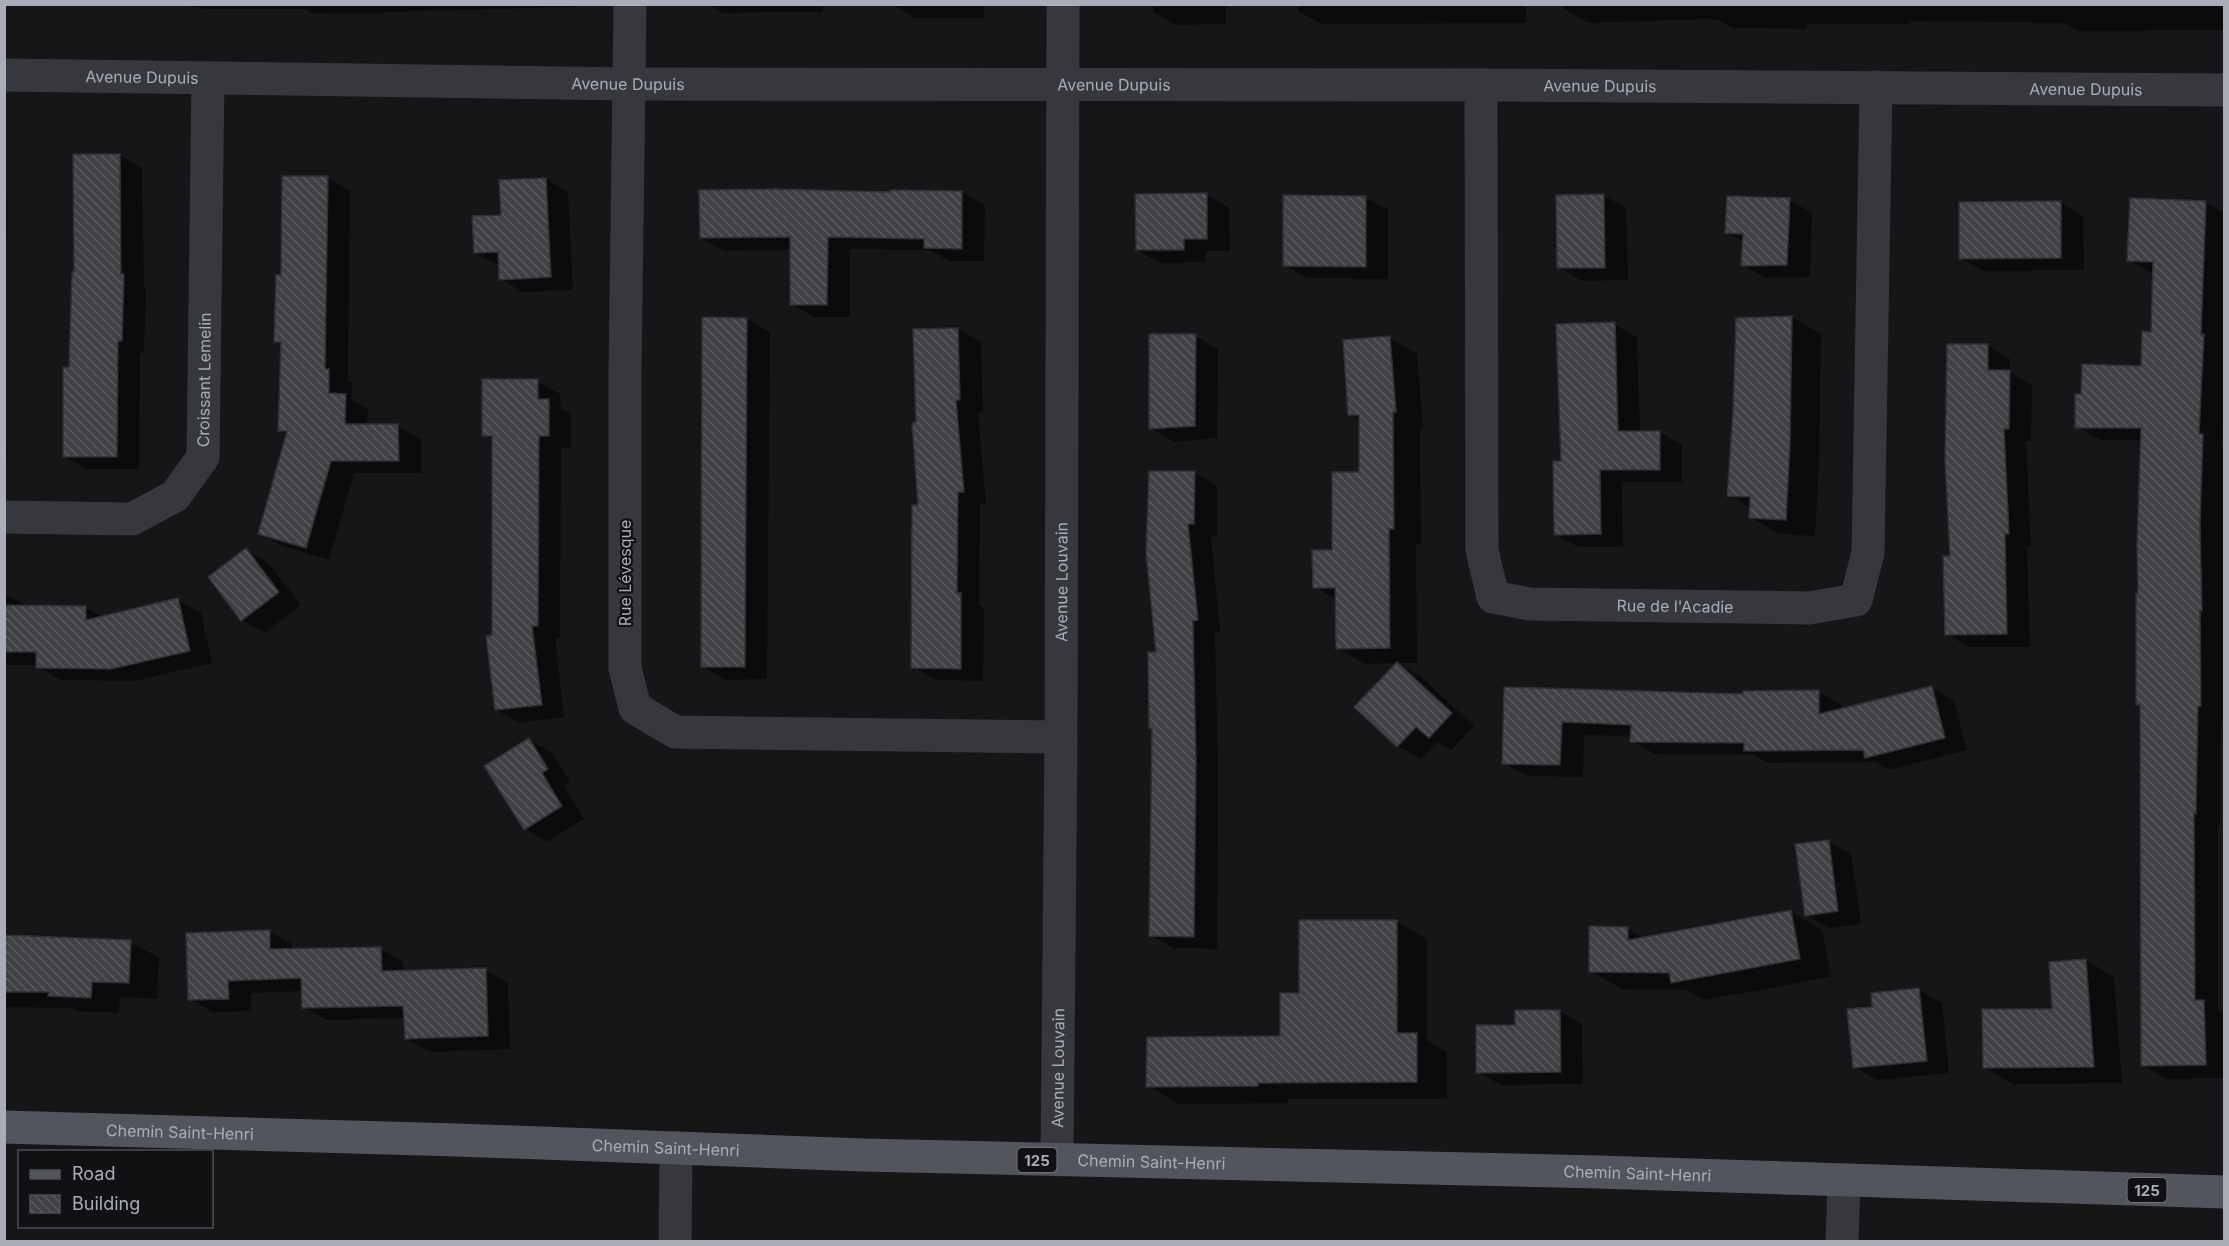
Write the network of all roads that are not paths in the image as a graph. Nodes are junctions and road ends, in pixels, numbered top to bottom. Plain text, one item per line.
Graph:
1 (630, 4) edge
2 (1063, 4) edge
3 (4, 75) edge
4 (208, 78) junction
5 (630, 84) junction
6 (1062, 84) junction
7 (1481, 85) junction
8 (1876, 87) junction
9 (2224, 90) edge
10 (4, 518) edge
11 (1061, 737) junction
12 (4, 1127) edge
13 (676, 1148) junction
14 (1057, 1160) junction
15 (1844, 1181) junction
16 (2224, 1191) edge
17 (675, 1242) edge
18 (1842, 1242) edge

1 - 5 street, Rue Lévesque
2 - 6 street, Avenue Louvain
3 - 4 street, Avenue Dupuis
4 - 5 street, Avenue Dupuis
4 - 10 street, Croissant Lemelin
5 - 6 street, Avenue Dupuis
5 - 11 street, Rue Lévesque
6 - 7 street, Avenue Dupuis
6 - 11 street, Avenue Louvain
7 - 8 street, Avenue Dupuis
7 - 8 street, Rue de l'Acadie
8 - 9 street, Avenue Dupuis
11 - 14 street, Avenue Louvain
12 - 13 main road, Chemin Saint-Henri / 125
13 - 14 main road, Chemin Saint-Henri / 125
13 - 17 street
14 - 15 main road, Chemin Saint-Henri / 125
15 - 16 main road, Chemin Saint-Henri / 125
15 - 18 street

